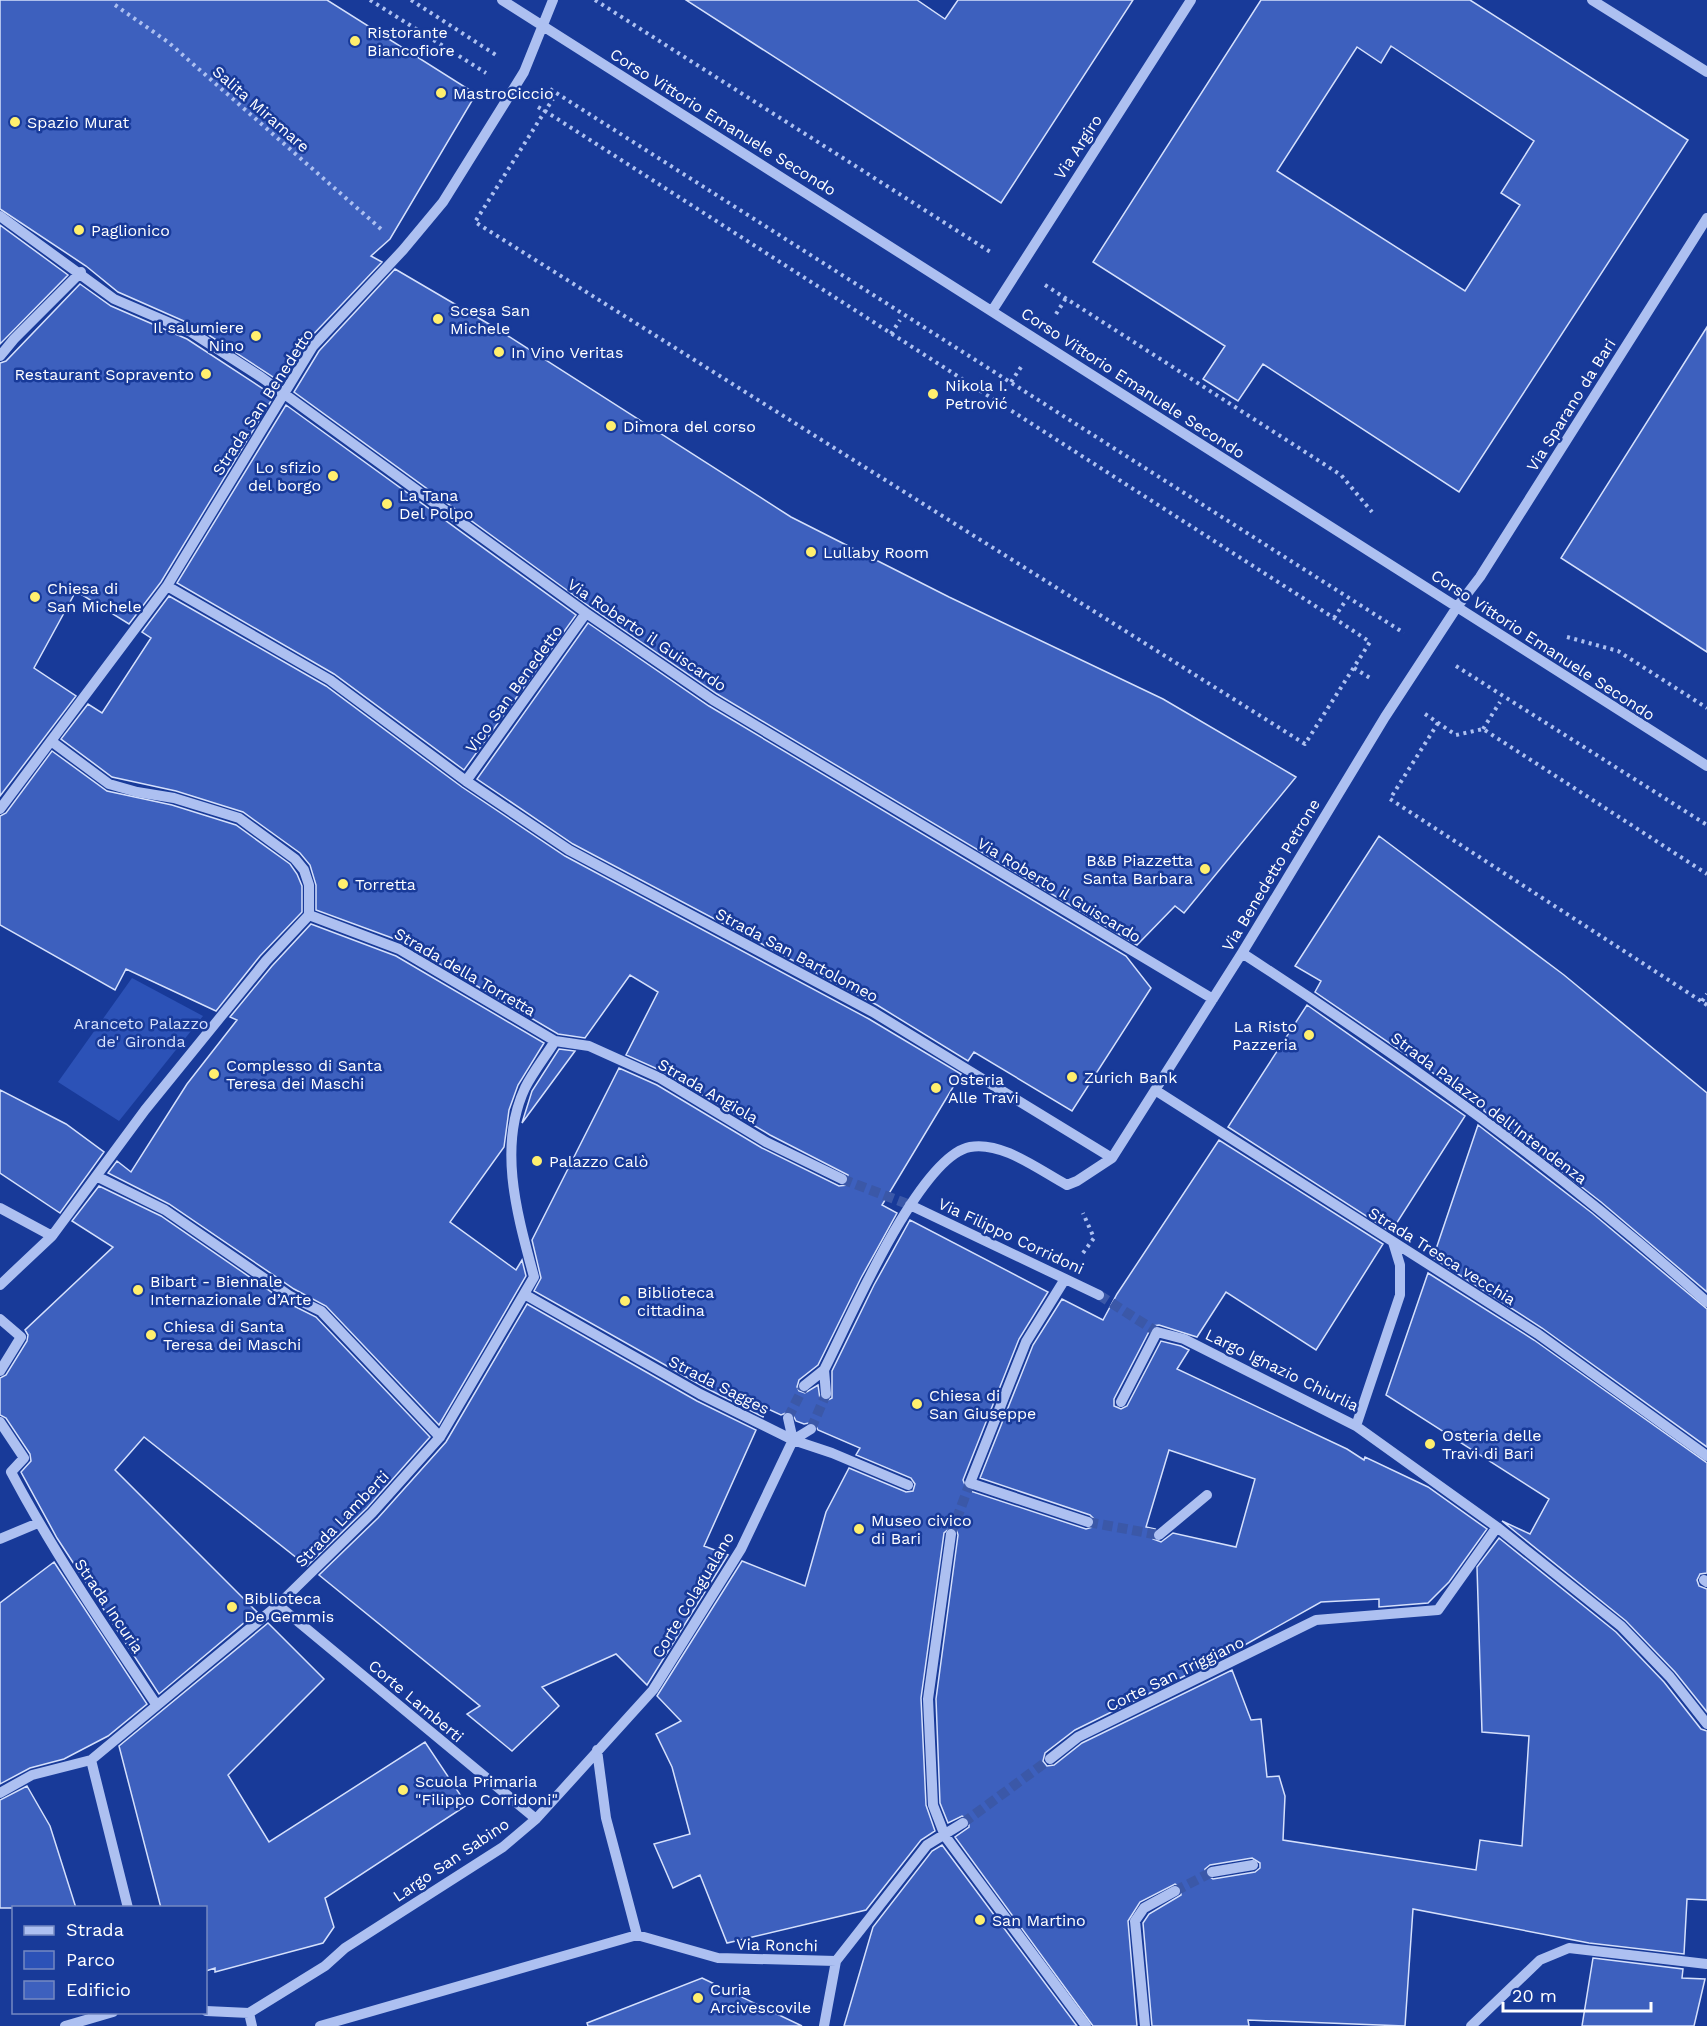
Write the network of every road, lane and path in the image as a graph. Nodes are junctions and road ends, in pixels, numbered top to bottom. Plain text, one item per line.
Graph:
1 (370, 0) edge
2 (411, 0) edge
3 (502, 0) edge
4 (553, 0) edge
5 (1191, 0) edge
6 (1592, 0) edge
7 (115, 5) dead end
8 (543, 26) junction
9 (524, 72) junction
10 (1707, 72) edge
11 (513, 90) junction
12 (553, 99) dead end
13 (545, 111) junction
14 (0, 216) edge
15 (1707, 218) edge
16 (388, 235) dead end
17 (81, 273) junction
18 (992, 311) junction
19 (900, 320) dead end
20 (891, 334) junction
21 (0, 356) edge
22 (283, 393) junction
23 (167, 585) junction
24 (1344, 603) dead end
25 (1456, 607) junction
26 (586, 613) junction
27 (1334, 618) junction
28 (1400, 630) dead end
29 (1563, 636) dead end
30 (1354, 668) junction
31 (1466, 672) dead end
32 (1370, 678) dead end
33 (1500, 702) dead end
34 (1707, 708) edge
35 (1424, 714) dead end
36 (1438, 723) junction
37 (1483, 729) junction
38 (51, 741) junction
39 (1707, 766) edge
40 (466, 782) junction
41 (0, 809) edge
42 (1707, 825) edge
43 (1707, 874) edge
44 (309, 915) junction
45 (1242, 954) junction
46 (1707, 994) edge
47 (1213, 999) junction
48 (1702, 1001) junction
49 (1707, 1005) edge
50 (555, 1041) junction
51 (1155, 1090) junction
52 (1112, 1158) junction
53 (98, 1177) junction
54 (842, 1179) tunnel mouth
55 (910, 1204) junction
56 (0, 1208) edge
57 (52, 1236) junction
58 (1394, 1242) junction
59 (1065, 1278) junction
60 (0, 1285) edge
61 (524, 1294) junction
62 (1099, 1295) tunnel mouth
63 (1707, 1302) edge
64 (0, 1319) edge
65 (824, 1370) junction
66 (0, 1371) edge
67 (804, 1386) tunnel mouth
68 (826, 1394) tunnel mouth
69 (1121, 1402) dead end
70 (788, 1418) tunnel mouth
71 (0, 1422) edge
72 (1356, 1426) junction
73 (811, 1429) tunnel mouth
74 (440, 1437) junction
75 (793, 1440) junction
76 (1707, 1456) edge
77 (908, 1485) dead end
78 (1207, 1495) dead end
79 (1088, 1522) tunnel mouth
80 (38, 1523) junction
81 (1497, 1527) junction
82 (951, 1534) tunnel mouth
83 (1159, 1535) dead end
84 (0, 1539) edge
85 (278, 1605) junction
86 (156, 1704) junction
87 (1707, 1724) edge
88 (597, 1750) junction
89 (1050, 1759) tunnel mouth
90 (91, 1760) junction
91 (0, 1793) edge
92 (536, 1819) junction
93 (963, 1823) tunnel mouth
94 (945, 1836) junction
95 (1253, 1865) dead end
96 (1212, 1872) tunnel mouth
97 (1175, 1891) tunnel mouth
98 (128, 1906) edge
99 (637, 1935) junction
100 (836, 1960) junction
101 (1707, 1964) edge
102 (207, 2012) edge
103 (249, 2013) junction
104 (109, 2014) edge
105 (65, 2026) edge
106 (252, 2026) edge
107 (320, 2026) edge
108 (824, 2026) edge
109 (1086, 2026) edge
110 (1145, 2026) edge
111 (1471, 2026) edge

1 - 11 path
2 - 9 path
3 - 8 street, Corso Vittorio Emanuele Secondo
4 - 8 street
5 - 18 street, Via Argiro
6 - 10 street
7 - 16 path, Salita Miramare
8 - 9 street
8 - 18 street, Corso Vittorio Emanuele Secondo
9 - 11 street
9 - 28 path
11 - 13 path
11 - 22 street, Strada San Benedetto
12 - 13 path
13 - 20 path
13 - 30 path
14 - 17 street, Via Roberto il Guiscardo
15 - 25 street, Via Sparano da Bari
17 - 21 street
17 - 22 street, Via Roberto il Guiscardo
18 - 25 street, Corso Vittorio Emanuele Secondo
19 - 20 path
20 - 27 path
22 - 23 street, Strada San Benedetto
22 - 26 street, Via Roberto il Guiscardo
23 - 38 street, Strada San Benedetto
23 - 40 street
24 - 27 path
25 - 39 street, Corso Vittorio Emanuele Secondo
25 - 45 street, Via Benedetto Petrone
26 - 40 street, Vico San Benedetto
26 - 47 street, Via Roberto il Guiscardo
27 - 30 path
29 - 34 path
30 - 32 path
31 - 42 path
33 - 37 path
35 - 36 path
36 - 37 path
36 - 48 path
37 - 43 path
38 - 41 street, Strada San Benedetto
38 - 44 street
40 - 52 street, Strada San Bartolomeo
44 - 50 street, Strada della Torretta
44 - 53 street
45 - 47 street, Via Benedetto Petrone
45 - 63 street, Strada Palazzo dell'Intendenza
46 - 48 path
47 - 51 street, Via Benedetto Petrone
48 - 49 path
50 - 54 street, Strada Angiola
50 - 61 street, Strada Lamberti
51 - 52 street, Via Benedetto Petrone
51 - 58 street, Strada Tresca vecchia
52 - 55 street, Via Filippo Corridoni
53 - 57 street
53 - 74 street
55 - 59 street, Via Filippo Corridoni
55 - 65 street, Via Filippo Corridoni
56 - 57 street
57 - 60 street
58 - 72 street, Largo Ignazio Chiurlia
58 - 76 street, Strada Tresca vecchia
59 - 62 street, Via Filippo Corridoni
59 - 79 street
61 - 74 street, Strada Lamberti
61 - 75 street, Strada Sagges
64 - 66 street
65 - 67 street, Via Filippo Corridoni
65 - 68 street
69 - 72 street, Largo Ignazio Chiurlia
70 - 75 street
71 - 80 street, Strada Incuria
72 - 81 street
73 - 75 street
74 - 85 street, Strada Lamberti
75 - 77 street, Strada Sagges
75 - 88 street, Corte Colagualano
78 - 83 street
80 - 84 street
80 - 86 street, Strada Incuria
81 - 87 street
81 - 89 street, Corte San Triggiano
82 - 94 street
85 - 86 street, Strada Lamberti
85 - 92 street, Corte Lamberti
86 - 90 street, Strada Lamberti
88 - 92 street, Largo San Sabino
88 - 99 street
90 - 91 street
90 - 98 street
92 - 103 street, Largo San Sabino
93 - 94 street
94 - 100 street
94 - 109 street
95 - 96 street
97 - 110 street
99 - 100 street, Via Ronchi
99 - 107 street
100 - 108 street
101 - 111 street
102 - 103 street
103 - 106 street
104 - 105 street

